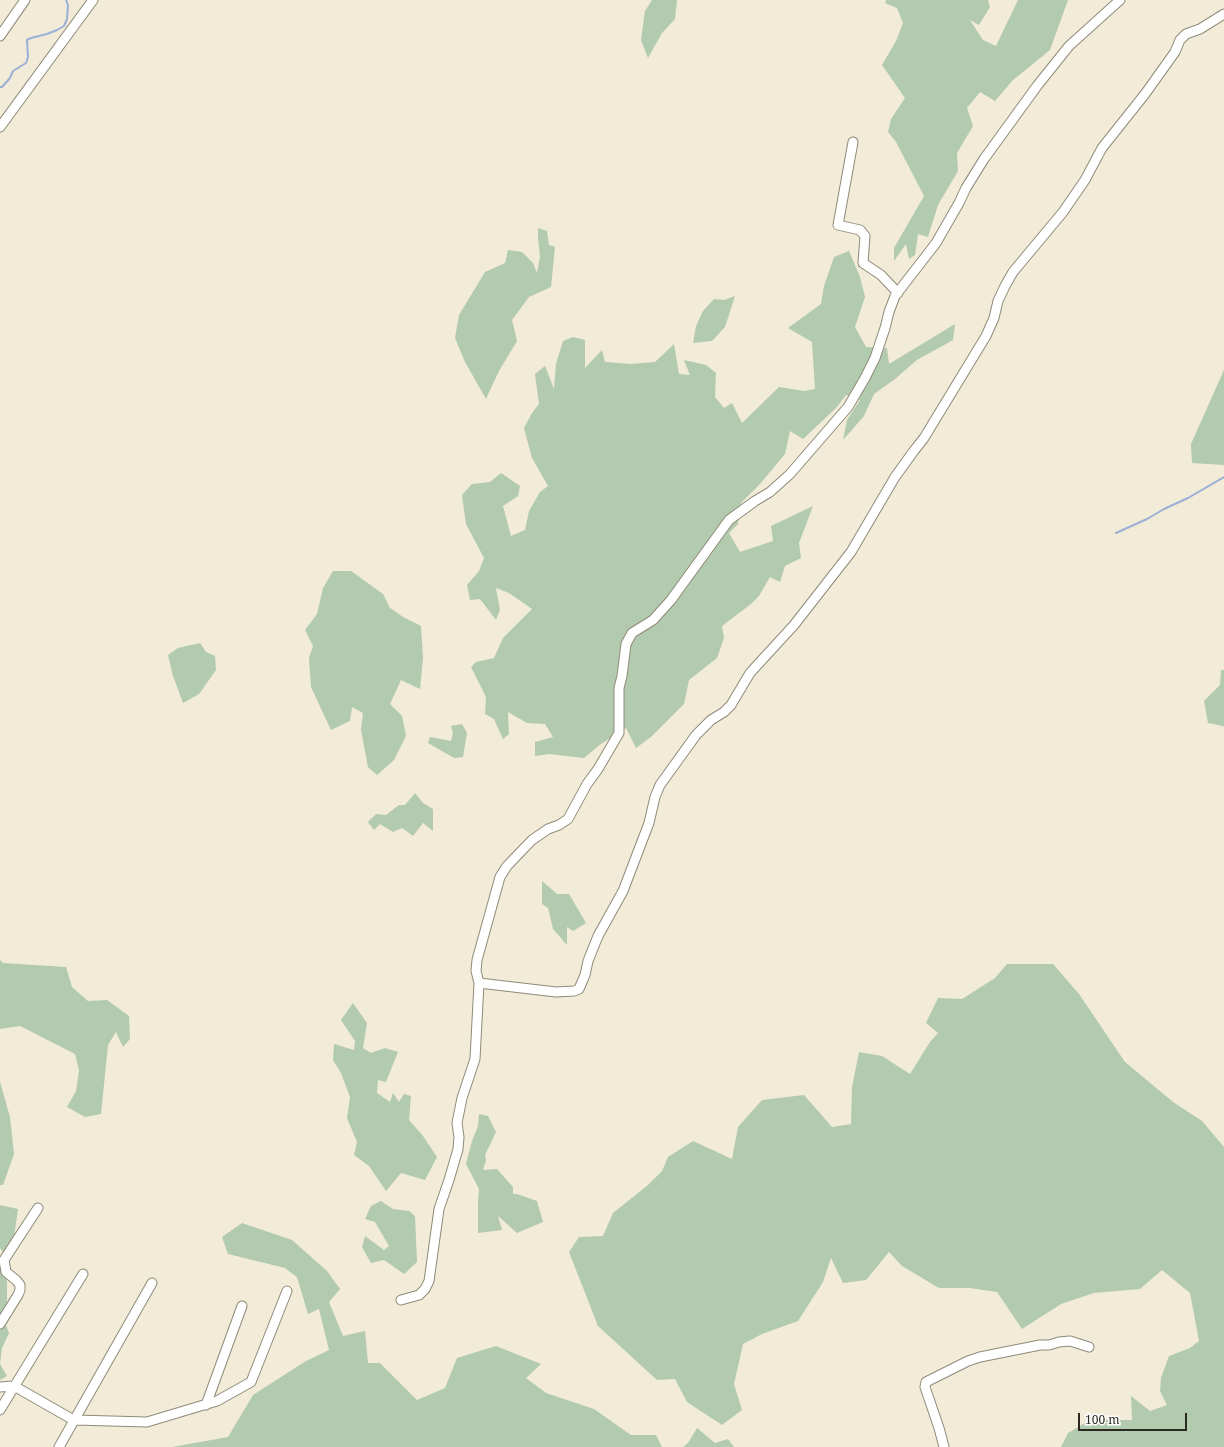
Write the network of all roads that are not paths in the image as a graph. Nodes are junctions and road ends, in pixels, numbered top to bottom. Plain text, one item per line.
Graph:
1 (25, 0) edge
2 (93, 0) edge
3 (1120, 0) edge
4 (1224, 14) edge
5 (0, 36) edge
6 (4, 115) edge
7 (0, 127) edge
8 (853, 142) dead end
9 (898, 293) junction
10 (479, 984) junction
11 (38, 1208) dead end
12 (83, 1274) dead end
13 (152, 1283) dead end
14 (288, 1291) dead end
15 (401, 1300) dead end
16 (242, 1306) dead end
17 (0, 1324) edge
18 (1089, 1347) dead end
19 (14, 1386) junction
20 (0, 1387) edge
21 (206, 1405) junction
22 (0, 1410) edge
23 (75, 1420) junction
24 (59, 1447) edge
25 (944, 1447) edge

1 - 5 street
2 - 6 street
3 - 9 street
4 - 10 street
6 - 7 street
8 - 9 street
9 - 10 street
10 - 15 street
11 - 17 street
12 - 19 street
13 - 23 street
14 - 21 street
16 - 21 street
18 - 25 street
19 - 20 street
19 - 22 street
19 - 23 street
21 - 23 street
23 - 24 street

